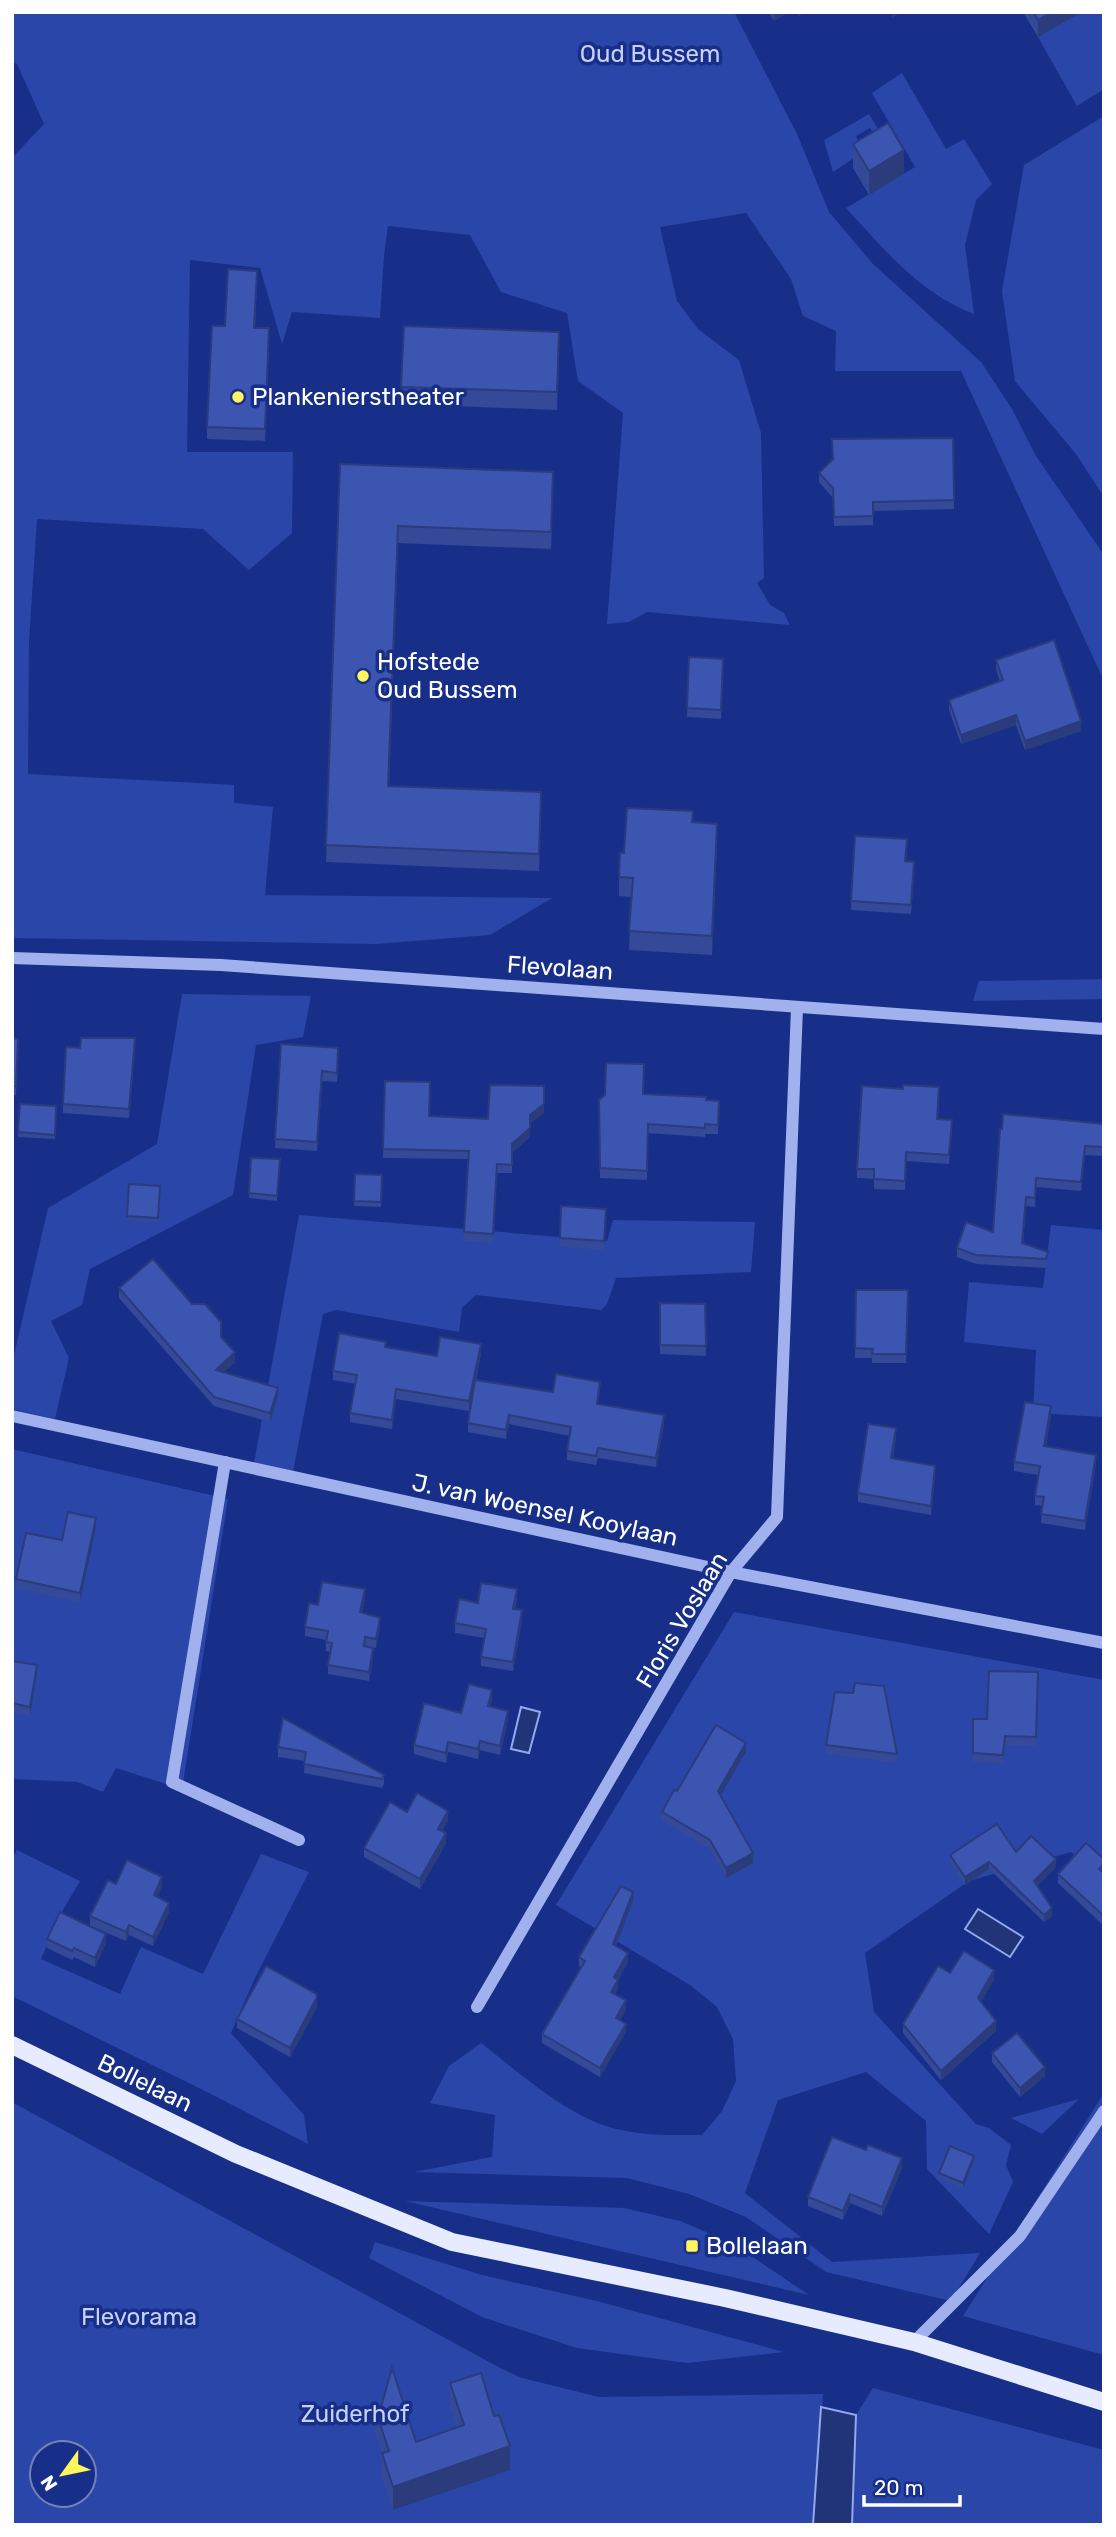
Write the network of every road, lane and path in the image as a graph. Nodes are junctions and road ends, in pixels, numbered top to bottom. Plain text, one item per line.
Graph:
1 (12, 958) edge
2 (797, 1008) junction
3 (1104, 1029) edge
4 (12, 1416) edge
5 (226, 1462) junction
6 (731, 1572) junction
7 (1104, 1643) edge
8 (299, 1840) dead end
9 (477, 2007) dead end
10 (12, 2045) edge
11 (1104, 2111) edge
12 (914, 2342) junction
13 (1104, 2402) edge

1 - 2 street, Flevolaan
2 - 3 street, Flevolaan
2 - 6 street, Floris Voslaan
4 - 5 street, J. van Woensel Kooylaan
5 - 6 street, J. van Woensel Kooylaan
5 - 8 street
6 - 7 street, J. van Woensel Kooylaan
6 - 9 street, Floris Voslaan
10 - 12 main road, Bollelaan
11 - 12 street
12 - 13 main road, Bollelaan

